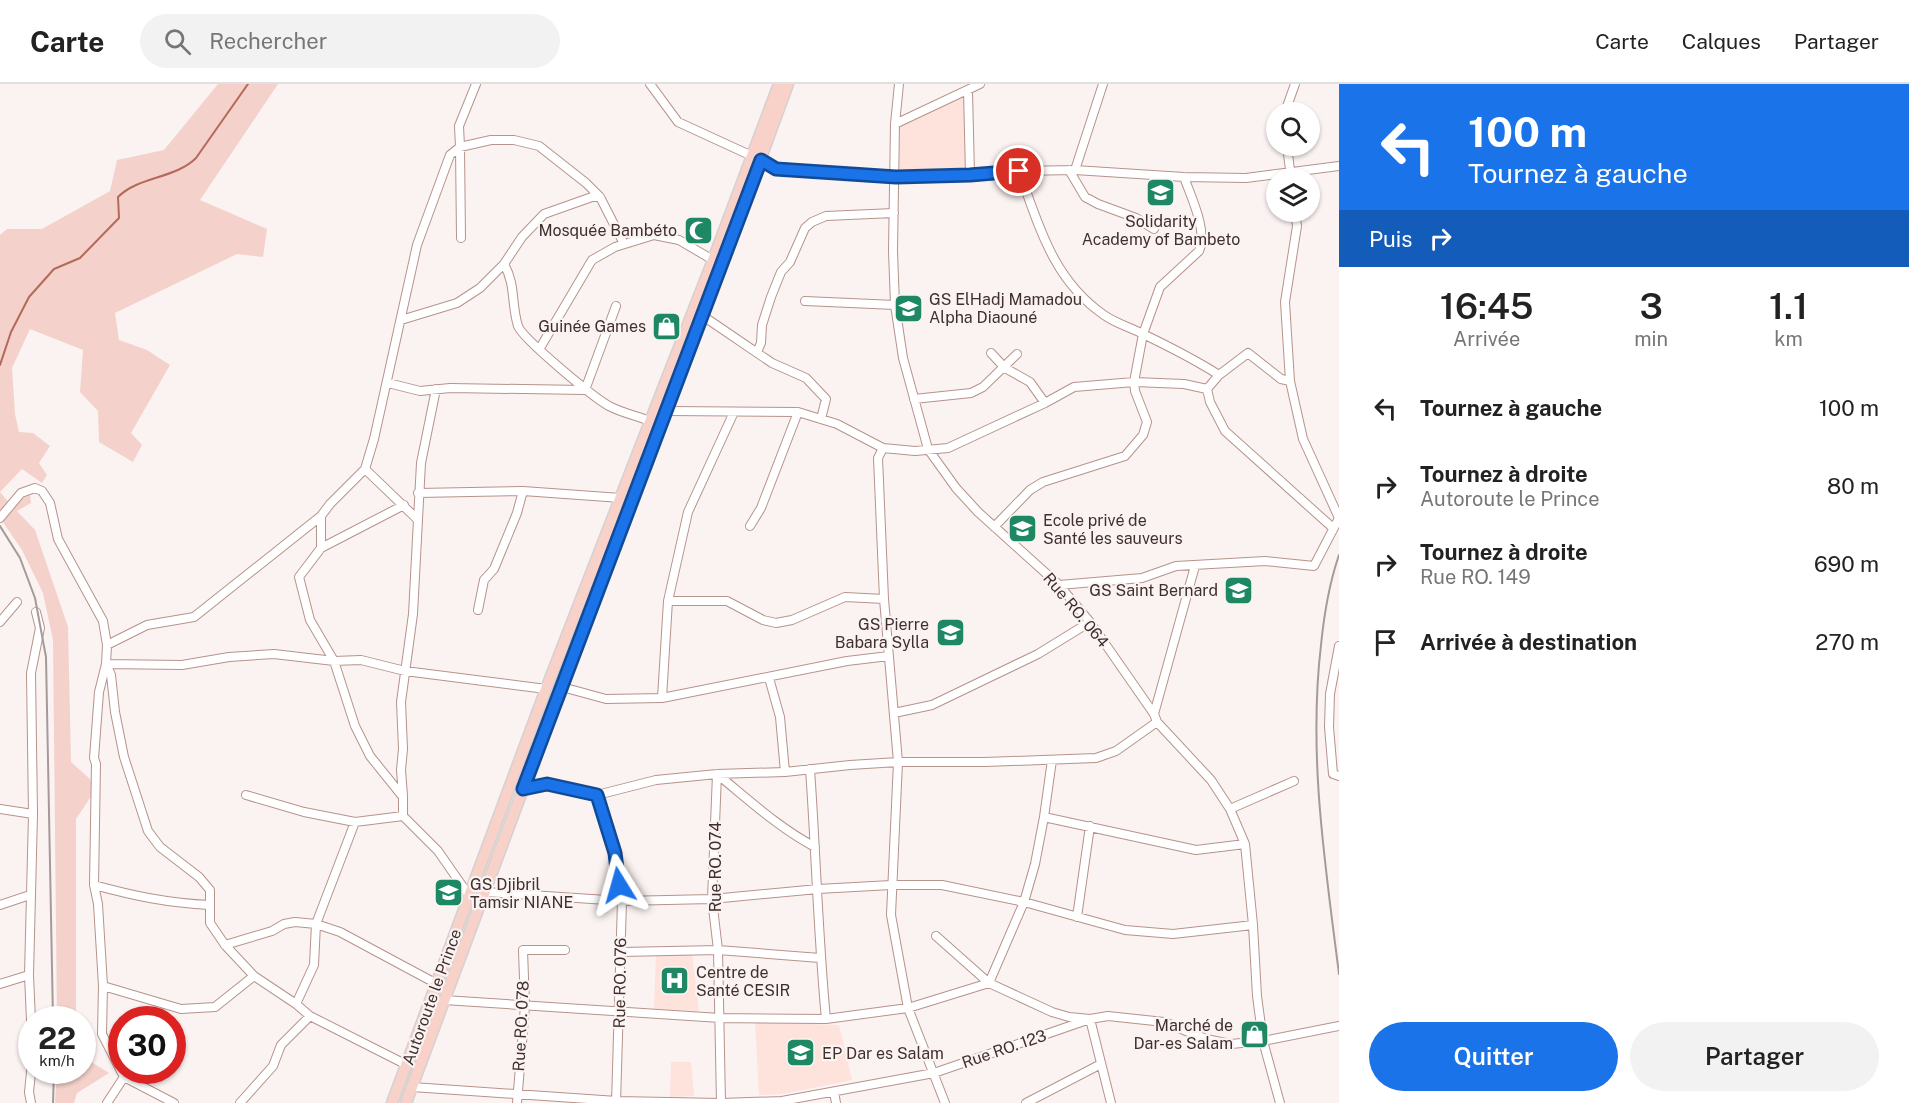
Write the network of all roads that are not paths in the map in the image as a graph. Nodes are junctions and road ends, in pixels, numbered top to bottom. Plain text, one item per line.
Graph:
1 (476, 84) edge
2 (650, 84) edge
3 (771, 84) edge
4 (779, 84) edge
5 (788, 84) edge
6 (795, 84) edge
7 (899, 84) edge
8 (980, 84) edge
9 (1103, 84) edge
10 (1295, 84) edge
11 (968, 91) junction
12 (1289, 102) edge
13 (895, 124) junction
14 (460, 147) junction
15 (756, 158) junction
16 (1339, 166) edge
17 (1072, 170) junction
18 (1320, 170) edge
19 (1019, 171) junction
20 (970, 175) junction
21 (896, 177) junction
22 (1184, 177) junction
23 (1266, 177) edge
24 (600, 197) junction
25 (894, 213) junction
26 (1296, 222) edge
27 (1154, 229) dead end
28 (461, 238) dead end
29 (624, 244) junction
30 (713, 260) junction
31 (504, 264) junction
32 (805, 301) dead end
33 (895, 305) junction
34 (616, 306) dead end
35 (703, 316) junction
36 (401, 320) junction
37 (1143, 334) junction
38 (540, 348) junction
39 (757, 352) junction
40 (991, 353) dead end
41 (1017, 354) dead end
42 (1005, 368) junction
43 (1219, 375) junction
44 (1290, 381) junction
45 (1134, 382) junction
46 (388, 383) junction
47 (436, 389) junction
48 (1207, 389) junction
49 (585, 390) junction
50 (914, 399) junction
51 (1045, 403) junction
52 (667, 411) junction
53 (734, 412) junction
54 (798, 412) junction
55 (821, 419) junction
56 (650, 421) junction
57 (882, 447) junction
58 (928, 449) junction
59 (364, 468) junction
60 (523, 490) junction
61 (418, 493) junction
62 (621, 498) junction
63 (404, 505) junction
64 (321, 516) junction
65 (0, 518) edge
66 (1339, 518) edge
67 (417, 519) junction
68 (750, 526) dead end
69 (994, 527) junction
70 (1333, 528) junction
71 (321, 548) junction
72 (1195, 566) junction
73 (1059, 585) junction
74 (884, 599) junction
75 (17, 602) dead end
76 (668, 602) junction
77 (478, 610) dead end
78 (36, 612) dead end
79 (0, 622) edge
80 (1090, 622) junction
81 (107, 645) junction
82 (1339, 646) edge
83 (889, 656) junction
84 (334, 661) junction
85 (106, 664) junction
86 (405, 671) junction
87 (769, 678) junction
88 (562, 687) junction
89 (546, 689) junction
90 (662, 698) junction
91 (894, 713) junction
92 (1156, 718) junction
93 (1052, 760) junction
94 (898, 762) junction
95 (810, 769) junction
96 (785, 771) junction
97 (717, 774) junction
98 (1339, 776) edge
99 (1294, 781) dead end
100 (523, 789) junction
101 (246, 795) dead end
102 (597, 795) junction
103 (403, 797) junction
104 (0, 809) edge
105 (1230, 809) junction
106 (33, 814) junction
107 (403, 816) junction
108 (1044, 817) junction
109 (356, 822) junction
110 (1090, 826) junction
111 (1245, 844) junction
112 (816, 847) junction
113 (94, 885) junction
114 (891, 885) junction
115 (818, 889) junction
116 (486, 892) junction
117 (30, 895) junction
118 (470, 897) junction
119 (712, 899) junction
120 (621, 901) junction
121 (1024, 902) junction
122 (0, 905) edge
123 (210, 905) junction
124 (1077, 917) junction
125 (316, 924) junction
126 (1253, 925) junction
127 (936, 936) dead end
128 (225, 945) junction
129 (565, 950) dead end
130 (718, 950) junction
131 (621, 952) junction
132 (820, 958) junction
133 (29, 975) junction
134 (254, 975) junction
135 (989, 983) junction
136 (0, 984) edge
137 (437, 984) junction
138 (103, 986) junction
139 (444, 1000) junction
140 (296, 1004) junction
141 (30, 1006) edge
142 (525, 1006) junction
143 (908, 1008) junction
144 (620, 1012) junction
145 (310, 1016) junction
146 (720, 1018) junction
147 (826, 1019) junction
148 (1090, 1019) junction
149 (1339, 1026) edge
150 (1263, 1041) junction
151 (108, 1046) edge
152 (1101, 1064) junction
153 (407, 1065) junction
154 (934, 1073) junction
155 (30, 1084) edge
156 (119, 1084) edge
157 (137, 1084) edge
158 (412, 1087) junction
159 (834, 1092) junction
160 (517, 1099) edge
161 (616, 1102) edge
162 (31, 1103) edge
163 (107, 1103) edge
164 (174, 1103) edge
165 (240, 1103) edge
166 (392, 1103) edge
167 (406, 1103) edge
168 (721, 1103) edge
169 (836, 1103) edge
170 (945, 1103) edge
171 (1026, 1103) edge
172 (1111, 1103) edge
173 (1280, 1103) edge

1 - 14 street
2 - 15 street
3 - 15 main road
4 - 15 main road, Autoroute le Prince
5 - 15 main road, Autoroute le Prince
6 - 15 main road
7 - 13 street, Rue RO. 064
8 - 11 street
9 - 17 street
10 - 12 street
11 - 13 street
11 - 20 street
13 - 21 street, Rue RO. 064
14 - 24 street
14 - 28 street
14 - 36 street
15 - 21 street
15 - 30 main road, Autoroute le Prince
15 - 35 main road, Autoroute le Prince
16 - 18 street
17 - 19 street
17 - 22 street
17 - 27 street
19 - 20 street
19 - 37 street
20 - 21 street
21 - 25 street, Rue RO. 064
22 - 23 street
22 - 37 street
24 - 29 street
24 - 31 street
25 - 33 street, Rue RO. 064
25 - 39 street
26 - 44 street
29 - 30 street
29 - 38 street
30 - 56 main road, Autoroute le Prince
31 - 36 street
31 - 38 street
32 - 33 street
33 - 50 street, Rue RO. 064
34 - 49 street
35 - 39 street
35 - 52 main road, Autoroute le Prince
36 - 46 street
37 - 43 street
37 - 45 street
38 - 49 street
39 - 55 street
40 - 42 street
41 - 42 street
42 - 50 street
42 - 51 street
43 - 44 street
43 - 48 street
44 - 66 street
45 - 48 street
45 - 51 street
45 - 69 street
46 - 47 street
46 - 59 street
47 - 49 street
47 - 61 street
48 - 70 street
49 - 56 street
50 - 58 street, Rue RO. 064
51 - 58 street
52 - 53 street
52 - 88 main road, Autoroute le Prince
53 - 54 street
53 - 76 street
54 - 55 street
54 - 68 street
55 - 57 street
56 - 62 main road, Autoroute le Prince
57 - 58 street
57 - 74 street
58 - 69 street, Rue RO. 064
59 - 63 street
59 - 64 street
60 - 61 street
60 - 62 street
60 - 77 street
61 - 67 street
62 - 89 main road, Autoroute le Prince
63 - 67 street
63 - 71 street
64 - 71 street
64 - 81 street
65 - 81 street
66 - 70 street
67 - 86 street
69 - 73 street, Rue RO. 064
70 - 72 street
71 - 84 street
72 - 73 street
72 - 92 street
73 - 80 street, Rue RO. 064
74 - 76 street
74 - 83 street
75 - 79 street
76 - 90 street
78 - 106 street
80 - 91 street
80 - 92 street, Rue RO. 064
81 - 85 street
82 - 98 street
83 - 87 street
83 - 91 street
84 - 85 street
84 - 86 street
84 - 103 street
85 - 113 street
85 - 123 street
86 - 89 street
86 - 103 street
87 - 90 street
87 - 96 street
88 - 90 street
88 - 100 main road, Autoroute le Prince
89 - 118 main road, Autoroute le Prince
91 - 94 street
92 - 93 street
92 - 105 street, Rue RO. 064
93 - 94 street
93 - 108 street
94 - 95 street
94 - 114 street
95 - 96 street
95 - 112 street
96 - 97 street
97 - 102 street
97 - 112 street
97 - 119 street, Rue RO. 074
99 - 105 street
100 - 102 street
100 - 116 main road, Autoroute le Prince
101 - 109 street
102 - 120 street, Rue RO. 076
103 - 107 street
104 - 106 street
105 - 111 street, Rue RO. 064
106 - 117 street
107 - 109 street
107 - 118 street
108 - 110 street
108 - 121 street
109 - 125 street
110 - 111 street
110 - 124 street
111 - 126 street, Rue RO. 064
112 - 115 street
113 - 123 street
113 - 138 street
114 - 115 street
114 - 121 street
114 - 143 street
115 - 119 street
115 - 132 street
116 - 120 street
116 - 139 main road, Autoroute le Prince
117 - 122 street
117 - 133 street
118 - 137 main road, Autoroute le Prince
119 - 120 street
119 - 130 street, Rue RO. 074
120 - 131 street, Rue RO. 076
121 - 124 street
121 - 135 street
123 - 128 street
124 - 126 street
125 - 128 street
125 - 137 street
125 - 140 street
126 - 150 street, Rue RO. 064
127 - 135 street
128 - 134 street
129 - 142 street, Rue RO. 078
130 - 131 street
130 - 132 street
130 - 146 street, Rue RO. 074
131 - 144 street, Rue RO. 076
132 - 147 street
133 - 136 street
133 - 141 street
134 - 138 street
134 - 140 street
135 - 143 street
135 - 148 street
137 - 153 main road, Autoroute le Prince
138 - 151 street
139 - 142 street
139 - 158 main road, Autoroute le Prince
140 - 145 street
142 - 144 street
142 - 160 street, Rue RO. 078
143 - 147 street
143 - 154 street
144 - 146 street
144 - 161 street, Rue RO. 076
145 - 153 street
145 - 165 street
146 - 147 street
146 - 168 street, Rue RO. 074
148 - 150 street, Rue RO. 123
148 - 152 street
148 - 154 street, Rue RO. 123
149 - 150 street, Rue RO. 123
150 - 173 street, Rue RO. 064
152 - 171 street
152 - 172 street
153 - 166 main road, Autoroute le Prince
154 - 159 street, Rue RO. 123
154 - 170 street
155 - 162 street
156 - 163 street
157 - 164 street
158 - 160 street, Rue RO. 123
158 - 167 main road, Autoroute le Prince
159 - 168 street, Rue RO. 123
159 - 169 street
160 - 161 street, Rue RO. 123
161 - 168 street, Rue RO. 123

